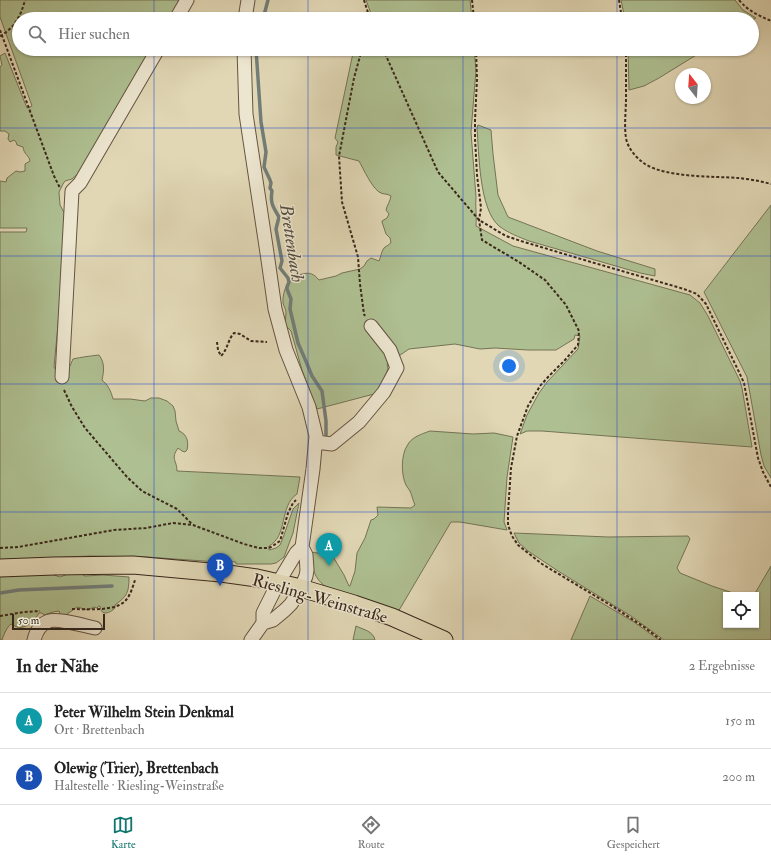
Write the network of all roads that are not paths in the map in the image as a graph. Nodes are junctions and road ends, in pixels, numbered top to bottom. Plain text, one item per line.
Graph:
1 (187, 0) edge
2 (248, 0) edge
3 (180, 12) edge
4 (246, 12) edge
5 (154, 56) edge
6 (244, 56) edge
7 (371, 326) road end
8 (62, 377) road end
9 (316, 442) junction
10 (302, 547) junction
11 (0, 568) edge
12 (278, 583) junction
13 (301, 588) junction
14 (263, 623) junction
15 (95, 628) dead end
16 (34, 640) edge
17 (251, 640) edge
18 (444, 640) edge

1 - 3 street
2 - 4 street
5 - 8 street
6 - 9 street
7 - 9 street
9 - 10 street
10 - 12 street
10 - 13 street
11 - 12 main road, Riesling-Weinstraße
12 - 13 main road, Riesling-Weinstraße
12 - 14 street
13 - 14 street
13 - 18 main road, Riesling-Weinstraße
14 - 17 street
15 - 16 street

